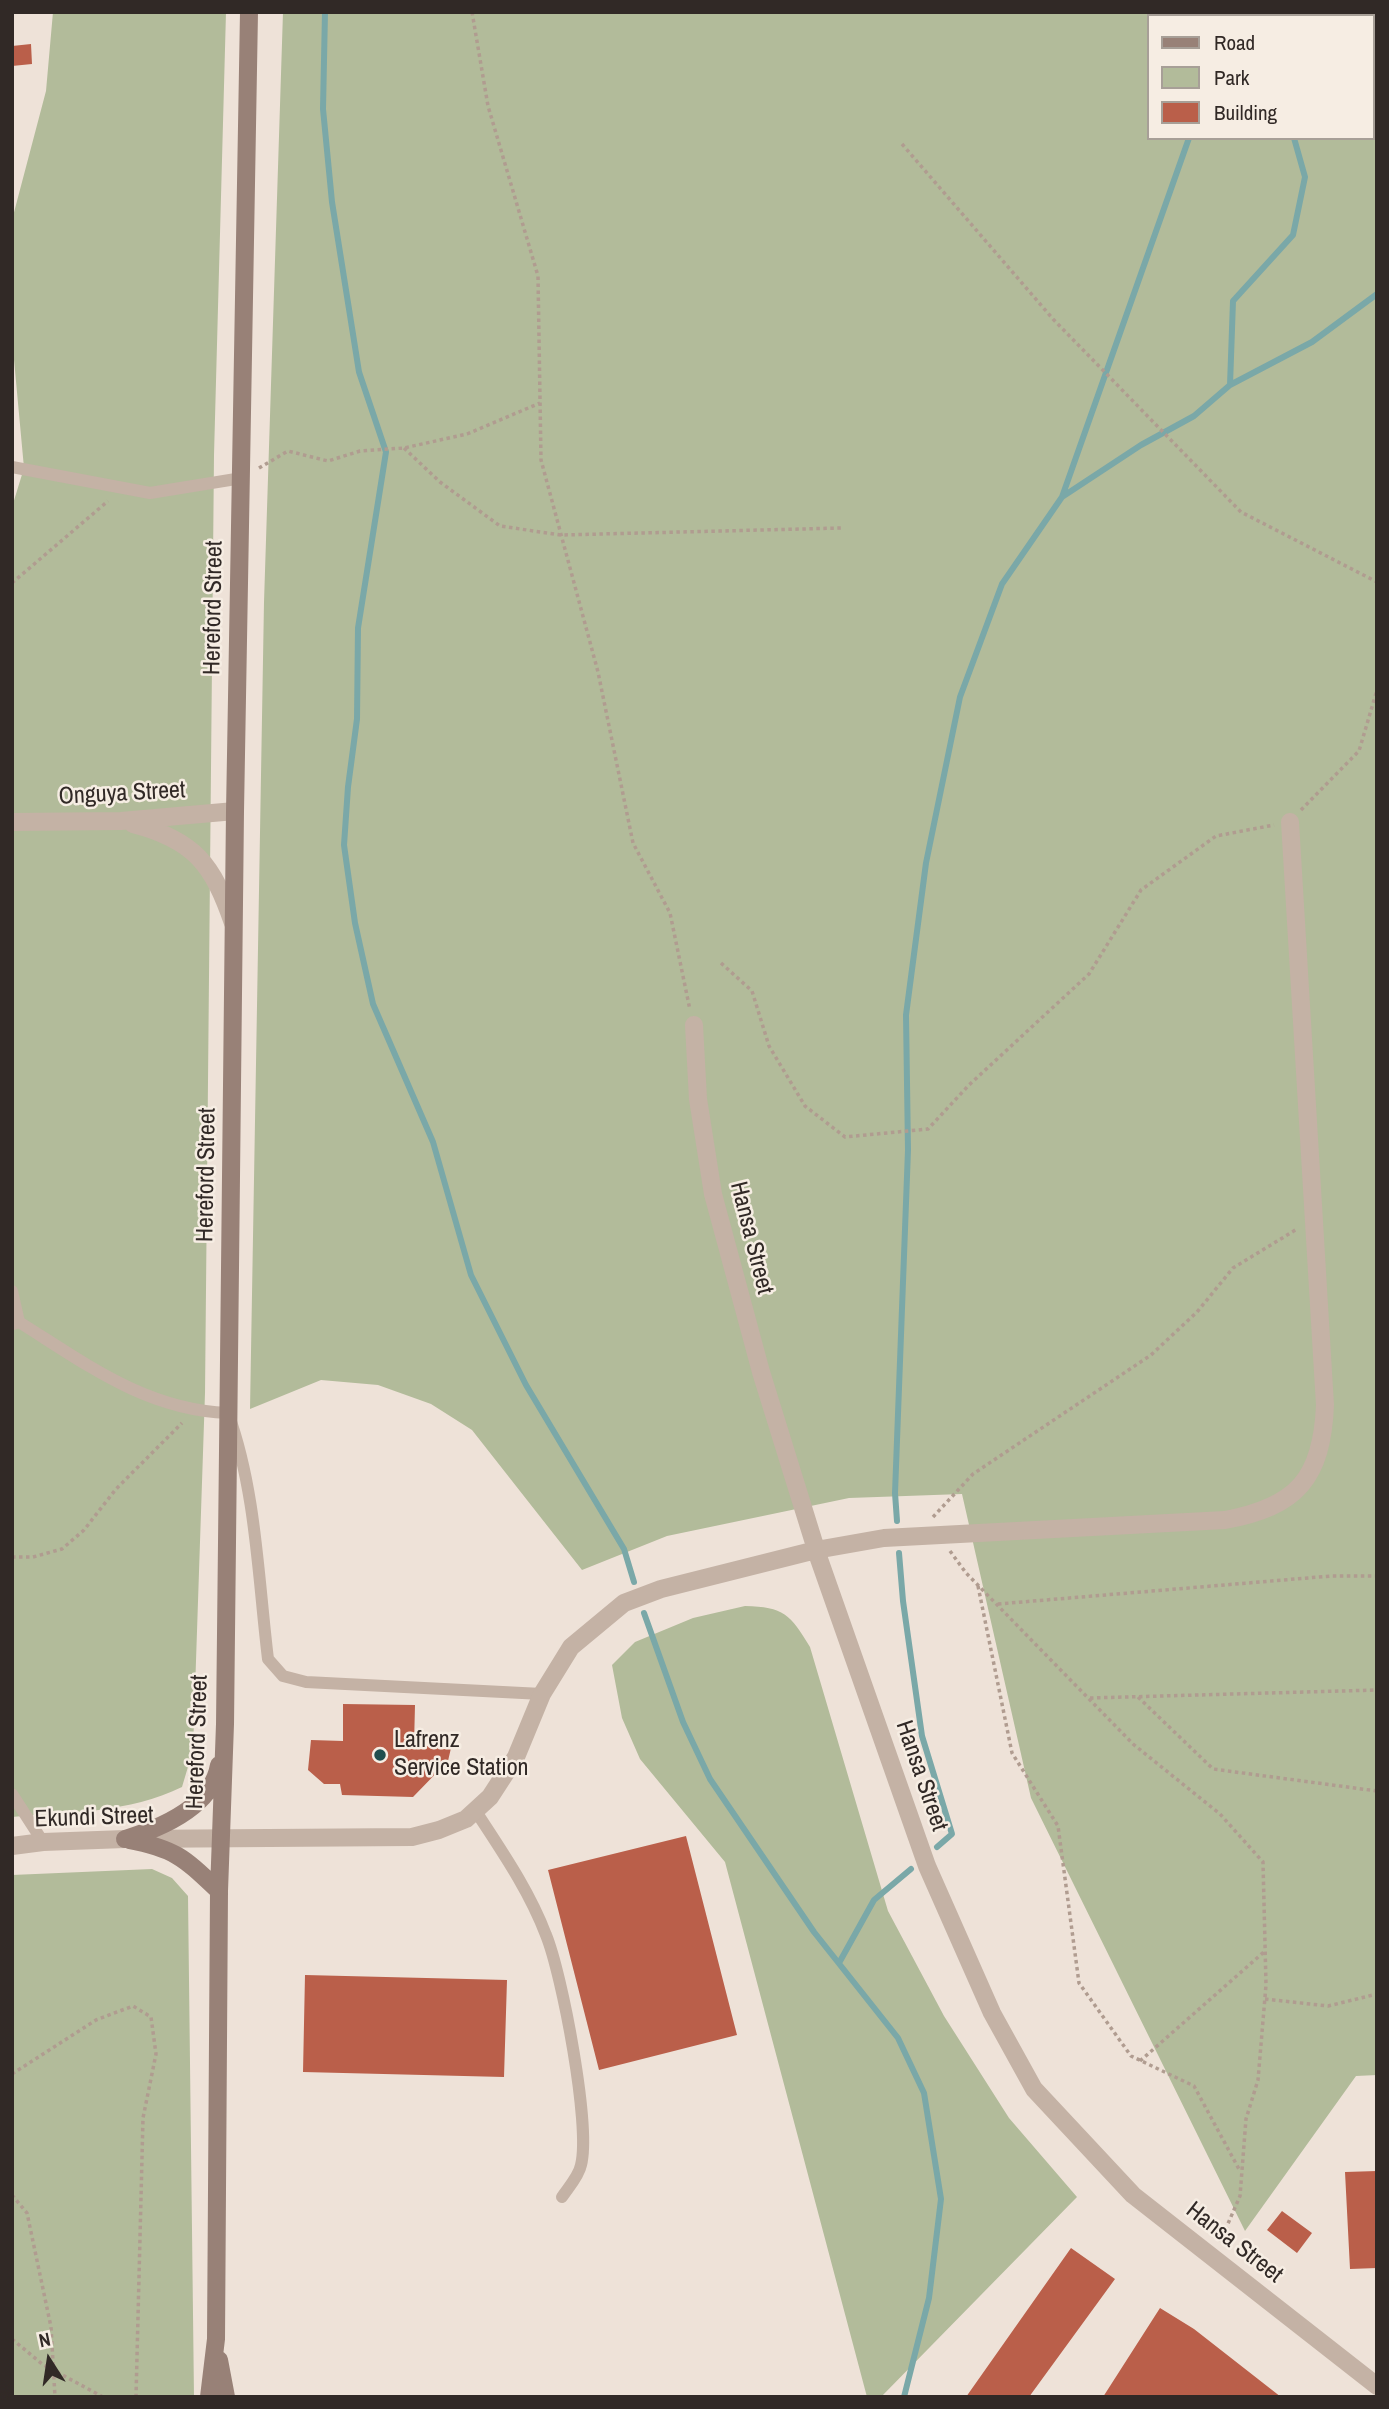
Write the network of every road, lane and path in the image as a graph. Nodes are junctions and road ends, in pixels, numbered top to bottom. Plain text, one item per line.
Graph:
1 (249, 12) edge
2 (472, 12) edge
3 (902, 144) dead end
4 (540, 403) junction
5 (404, 448) junction
6 (12, 467) edge
7 (242, 478) junction
8 (123, 489) junction
9 (841, 528) dead end
10 (561, 535) junction
11 (1377, 582) edge
12 (12, 583) edge
13 (1377, 690) edge
14 (235, 811) junction
15 (121, 821) junction
16 (12, 822) edge
17 (1290, 822) junction
18 (235, 930) junction
19 (721, 963) dead end
20 (694, 1025) joint
21 (1314, 1214) junction
22 (12, 1292) edge
23 (16, 1323) edge
24 (194, 1412) junction
25 (228, 1413) junction
26 (938, 1535) junction
27 (914, 1536) junction
28 (816, 1549) junction
29 (12, 1557) edge
30 (1377, 1576) edge
31 (978, 1585) junction
32 (998, 1604) junction
33 (1377, 1690) edge
34 (542, 1694) junction
35 (1138, 1696) junction
36 (1090, 1698) junction
37 (225, 1724) junction
38 (1377, 1791) edge
39 (12, 1794) edge
40 (475, 1810) junction
41 (125, 1839) junction
42 (219, 1840) junction
43 (43, 1842) junction
44 (12, 1846) edge
45 (219, 1891) junction
46 (1265, 1951) junction
47 (1377, 1994) edge
48 (1264, 1999) junction
49 (1140, 2060) junction
50 (12, 2074) edge
51 (1241, 2173) junction
52 (12, 2195) edge
53 (562, 2197) dead end
54 (1213, 2258) junction
55 (12, 2339) edge
56 (216, 2339) junction
57 (53, 2369) junction
58 (1377, 2386) edge
59 (55, 2397) edge
60 (103, 2397) edge
61 (136, 2397) edge
62 (209, 2397) edge
63 (226, 2397) edge

1 - 7 main road, Hereford Street
2 - 4 path
3 - 11 path
4 - 5 path
4 - 10 path
5 - 7 path
5 - 10 path
6 - 8 lane
7 - 8 lane
7 - 14 main road, Hereford Street
8 - 12 path
9 - 10 path
10 - 20 path
13 - 17 path
14 - 15 street, Onguya Street
14 - 18 main road, Hereford Street
15 - 16 street, Onguya Street
15 - 18 street
17 - 19 path
17 - 21 street, Ekundi Street
18 - 25 main road, Hereford Street
20 - 28 street, Hansa Street
21 - 26 street, Ekundi Street
21 - 27 path
22 - 23 lane
23 - 24 lane
24 - 25 lane
24 - 29 path
25 - 34 lane
25 - 37 main road, Hereford Street
26 - 27 street, Ekundi Street
26 - 31 path
27 - 28 street, Ekundi Street
28 - 34 street, Ekundi Street
28 - 54 street, Hansa Street
30 - 32 path
31 - 32 path
31 - 49 path
32 - 36 path
33 - 35 path
34 - 40 street, Ekundi Street
35 - 36 path
35 - 38 path
36 - 46 path
37 - 41 main road
37 - 42 main road, Hereford Street
39 - 43 lane
40 - 42 street, Ekundi Street
40 - 53 lane
41 - 42 street, Ekundi Street
41 - 43 street, Ekundi Street
41 - 45 main road
42 - 45 main road, Hereford Street
43 - 44 street, Ekundi Street
45 - 56 main road, Hereford Street
46 - 48 path
46 - 49 path
47 - 48 path
48 - 51 path
49 - 51 path
50 - 61 path
51 - 54 path
52 - 57 path
54 - 58 street, Hansa Street
55 - 57 path
56 - 62 main road, Hereford Street
56 - 63 main road, Hereford Street
57 - 59 path
57 - 60 path

